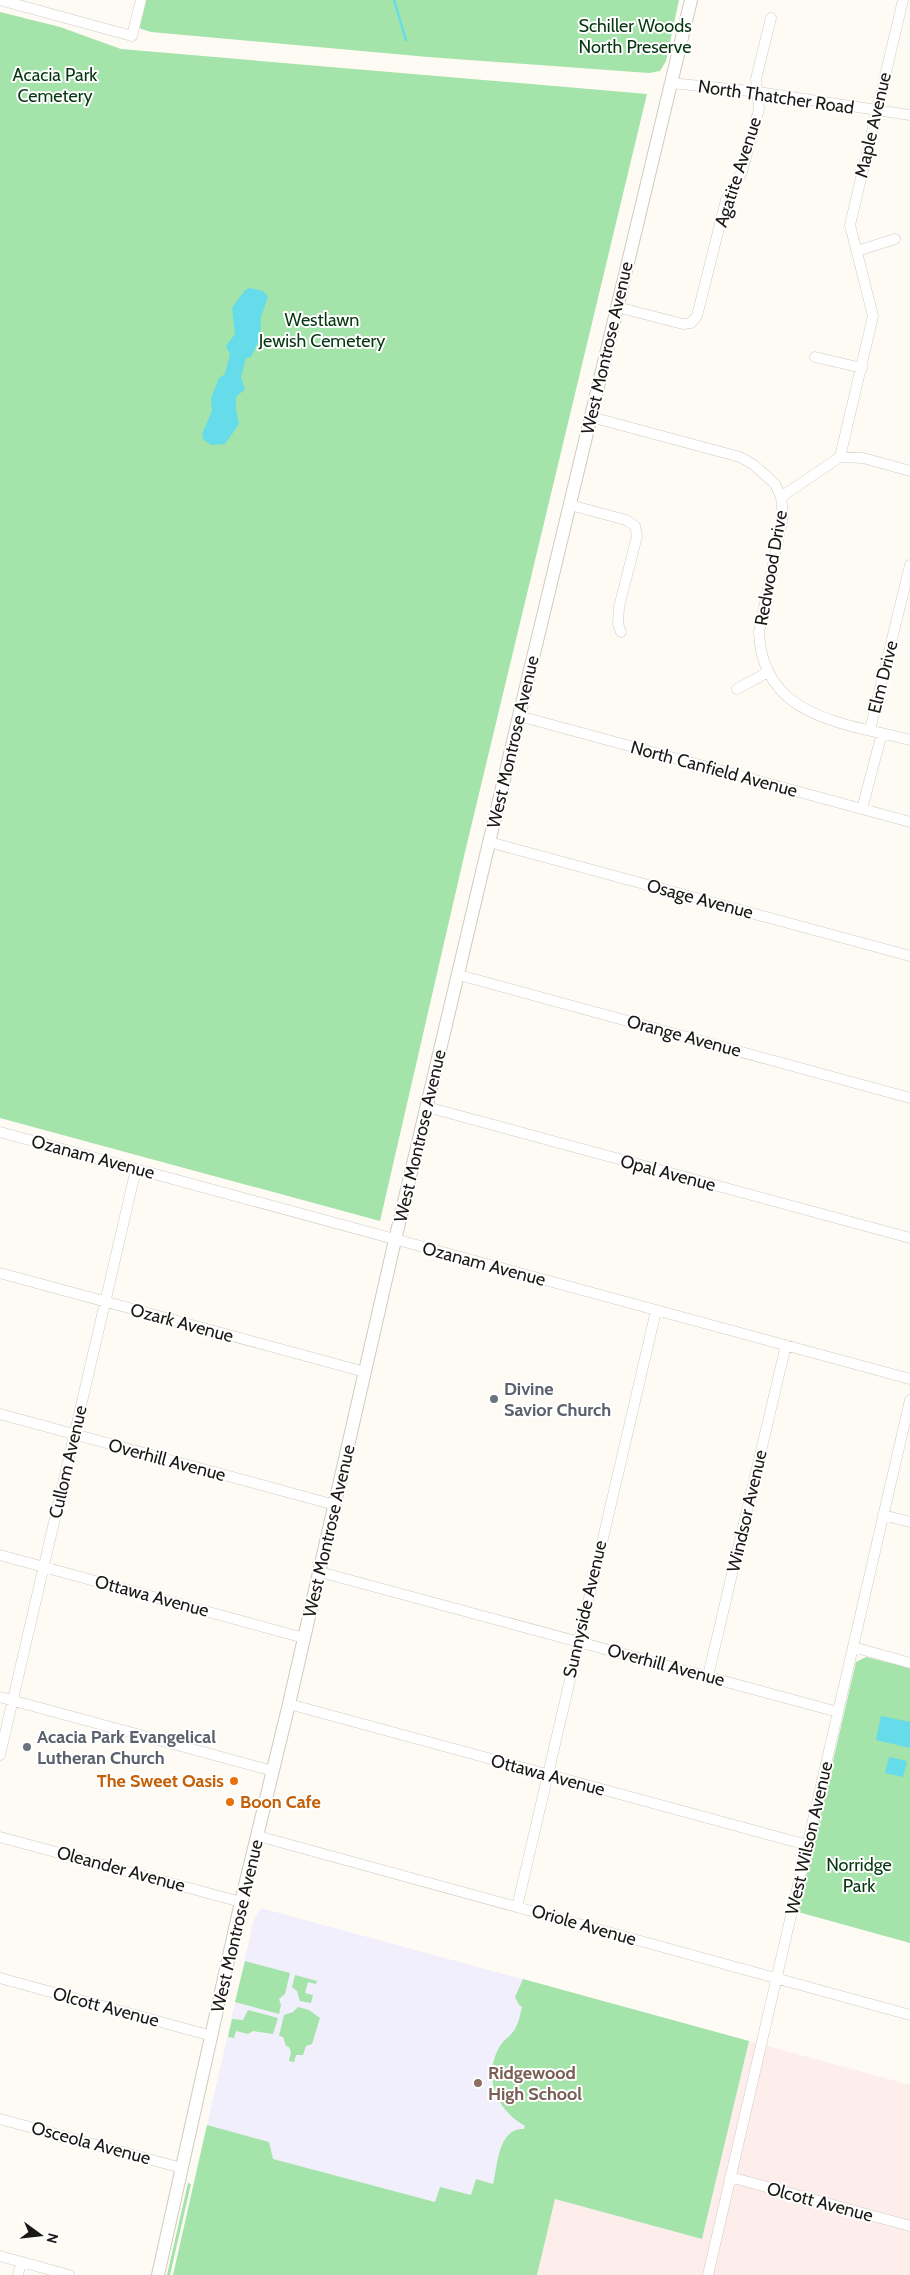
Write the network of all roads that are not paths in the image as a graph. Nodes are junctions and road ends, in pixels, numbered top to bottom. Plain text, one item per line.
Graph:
1 (0, 0) edge
2 (141, 0) edge
3 (691, 0) edge
4 (903, 0) edge
5 (771, 18) dead end
6 (671, 83) junction
7 (759, 92) junction
8 (876, 111) junction
9 (910, 115) edge
10 (895, 239) dead end
11 (857, 251) junction
12 (617, 307) junction
13 (815, 357) dead end
14 (862, 368) junction
15 (591, 417) junction
16 (840, 457) junction
17 (910, 471) edge
18 (782, 497) junction
19 (570, 505) junction
20 (910, 565) edge
21 (621, 632) dead end
22 (768, 672) junction
23 (736, 689) dead end
24 (519, 716) junction
25 (870, 730) junction
26 (882, 733) junction
27 (910, 740) edge
28 (862, 809) junction
29 (910, 822) edge
30 (490, 842) junction
31 (910, 956) edge
32 (459, 975) junction
33 (910, 1098) edge
34 (427, 1107) junction
35 (0, 1132) edge
36 (136, 1169) junction
37 (910, 1238) edge
38 (395, 1240) junction
39 (0, 1273) edge
40 (106, 1302) junction
41 (656, 1311) junction
42 (786, 1345) junction
43 (365, 1372) junction
44 (910, 1379) edge
45 (910, 1400) edge
46 (0, 1414) edge
47 (75, 1434) junction
48 (334, 1505) junction
49 (884, 1515) junction
50 (910, 1522) edge
51 (0, 1555) edge
52 (44, 1567) junction
53 (320, 1572) junction
54 (304, 1638) junction
55 (577, 1641) junction
56 (853, 1647) junction
57 (910, 1663) edge
58 (708, 1676) junction
59 (0, 1697) edge
60 (13, 1700) junction
61 (289, 1704) junction
62 (838, 1712) junction
63 (0, 1755) edge
64 (273, 1771) junction
65 (547, 1774) junction
66 (258, 1836) junction
67 (0, 1837) edge
68 (807, 1845) junction
69 (242, 1902) junction
70 (517, 1907) junction
71 (0, 1978) edge
72 (776, 1979) junction
73 (910, 2015) edge
74 (212, 2036) junction
75 (0, 2118) edge
76 (182, 2168) junction
77 (730, 2177) junction
78 (910, 2226) edge
79 (0, 2256) edge
80 (21, 2262) junction
81 (18, 2275) edge
82 (69, 2275) edge
83 (158, 2275) edge
84 (708, 2275) edge

1 - 2 street
3 - 6 street, West Montrose Avenue
4 - 8 street, Maple Avenue
5 - 7 street, Agatite Avenue
6 - 7 street, North Thatcher Road
6 - 12 street, West Montrose Avenue
7 - 8 street, North Thatcher Road
7 - 12 street, Agatite Avenue
8 - 9 street, North Thatcher Road
8 - 11 street, Maple Avenue
10 - 11 street
11 - 14 street, Maple Avenue
12 - 15 street, West Montrose Avenue
13 - 14 street
14 - 16 street, Maple Avenue
15 - 18 street, Redwood Drive
15 - 19 street, West Montrose Avenue
16 - 17 street
16 - 18 street
18 - 22 street, Redwood Drive
19 - 21 street
19 - 24 street, West Montrose Avenue
20 - 25 street, Elm Drive
22 - 23 street
22 - 25 street, Redwood Drive
24 - 28 street, North Canfield Avenue
24 - 30 street, West Montrose Avenue
25 - 26 street, Redwood Drive
26 - 27 street, Redwood Drive
26 - 28 street, Elm Drive
28 - 29 street, North Canfield Avenue
30 - 31 street, Osage Avenue
30 - 32 street, West Montrose Avenue
32 - 33 street, Orange Avenue
32 - 34 street, West Montrose Avenue
34 - 37 street, Opal Avenue
34 - 38 street, West Montrose Avenue
35 - 36 street, Ozanam Avenue
36 - 38 street, Ozanam Avenue
36 - 40 street, Cullom Avenue
38 - 41 street, Ozanam Avenue
38 - 43 street, West Montrose Avenue
39 - 40 street, Ozark Avenue
40 - 43 street, Ozark Avenue
40 - 47 street, Cullom Avenue
41 - 42 street, Ozanam Avenue
41 - 55 street, Sunnyside Avenue
42 - 44 street, Ozanam Avenue
42 - 58 street, Windsor Avenue
43 - 48 street, West Montrose Avenue
45 - 49 street, West Wilson Avenue
46 - 47 street, Overhill Avenue
47 - 48 street, Overhill Avenue
47 - 52 street, Cullom Avenue
48 - 53 street, West Montrose Avenue
49 - 50 street
49 - 56 street, West Wilson Avenue
51 - 52 street, Ottawa Avenue
52 - 54 street, Ottawa Avenue
52 - 60 street, Cullom Avenue
53 - 54 street, West Montrose Avenue
53 - 55 street, Overhill Avenue
54 - 61 street, West Montrose Avenue
55 - 58 street, Overhill Avenue
55 - 65 street, Sunnyside Avenue
56 - 57 street
56 - 62 street, West Wilson Avenue
58 - 62 street, Overhill Avenue
59 - 60 street
60 - 63 street, Cullom Avenue
60 - 64 street
61 - 64 street, West Montrose Avenue
61 - 65 street, Ottawa Avenue
62 - 68 street, West Wilson Avenue
64 - 66 street, West Montrose Avenue
65 - 68 street, Ottawa Avenue
65 - 70 street, Sunnyside Avenue
66 - 69 street, West Montrose Avenue
66 - 70 street, Oriole Avenue
67 - 69 street, Oleander Avenue
68 - 72 street, West Wilson Avenue
69 - 74 street, West Montrose Avenue
70 - 72 street, Oriole Avenue
71 - 74 street, Olcott Avenue
72 - 73 street, Oriole Avenue
72 - 77 street, West Wilson Avenue
74 - 76 street, West Montrose Avenue
75 - 76 street, Osceola Avenue
76 - 83 street, West Montrose Avenue
77 - 78 street, Olcott Avenue
77 - 84 street, West Wilson Avenue
79 - 80 street
80 - 81 street
80 - 82 street

